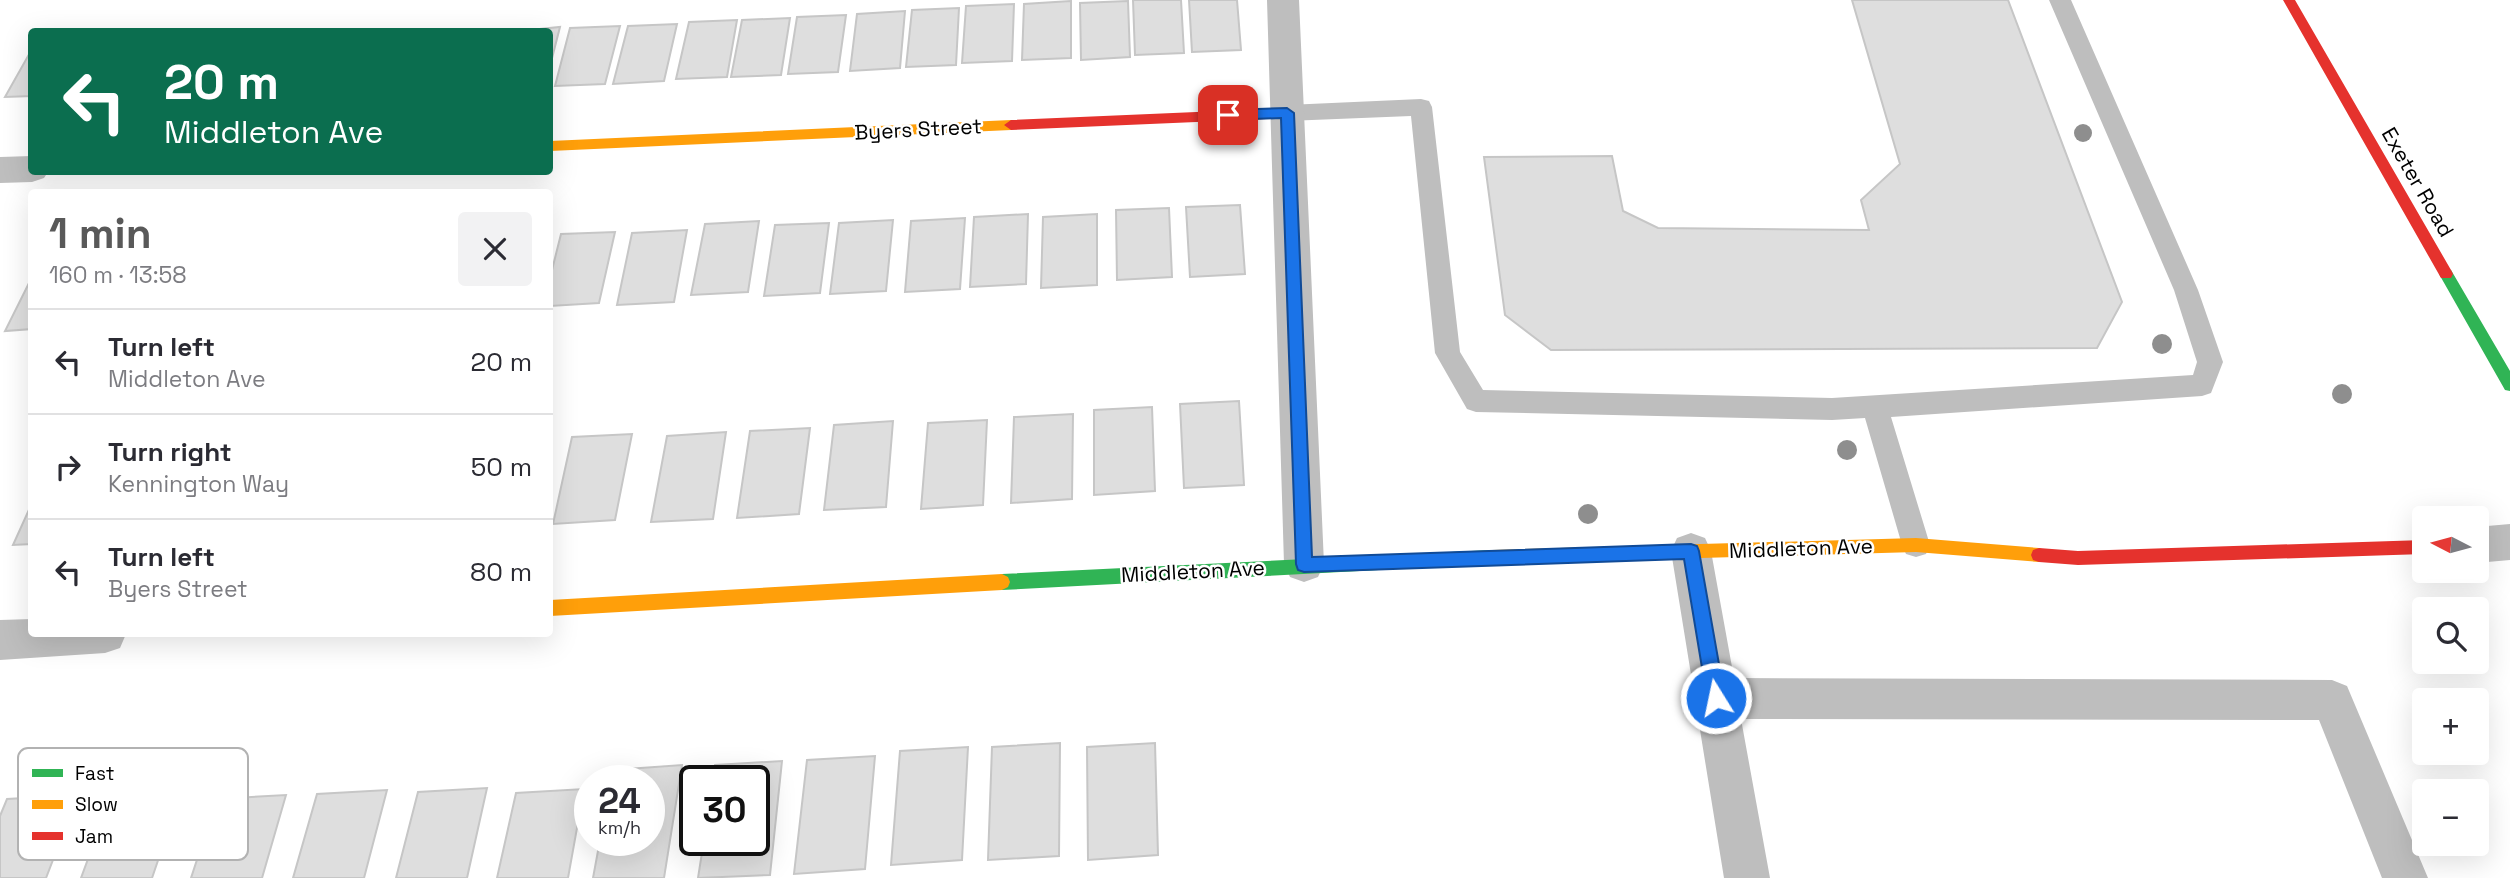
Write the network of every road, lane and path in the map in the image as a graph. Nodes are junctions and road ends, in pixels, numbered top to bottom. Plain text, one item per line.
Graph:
1 (1283, 0) edge
2 (2060, 0) edge
3 (2289, 0) edge
4 (1287, 113) junction
5 (553, 146) edge
6 (28, 169) edge
7 (0, 170) edge
8 (2510, 385) edge
9 (1875, 407) junction
10 (2510, 542) edge
11 (2489, 544) edge
12 (1916, 545) junction
13 (2412, 547) edge
14 (1691, 551) junction
15 (1304, 564) junction
16 (553, 608) edge
17 (52, 637) edge
18 (0, 640) edge
19 (1716, 698) junction
20 (1747, 878) edge
21 (2405, 878) edge

1 - 4 street
2 - 9 lane
3 - 8 street, Exeter Road
4 - 5 street, Byers Street
4 - 9 lane
4 - 15 street
6 - 7 street
9 - 12 lane
10 - 11 street
12 - 13 street, Middleton Ave
12 - 14 street, Middleton Ave
14 - 15 street, Middleton Ave
14 - 19 street
15 - 16 street, Middleton Ave
17 - 18 street
19 - 20 street
19 - 21 street

